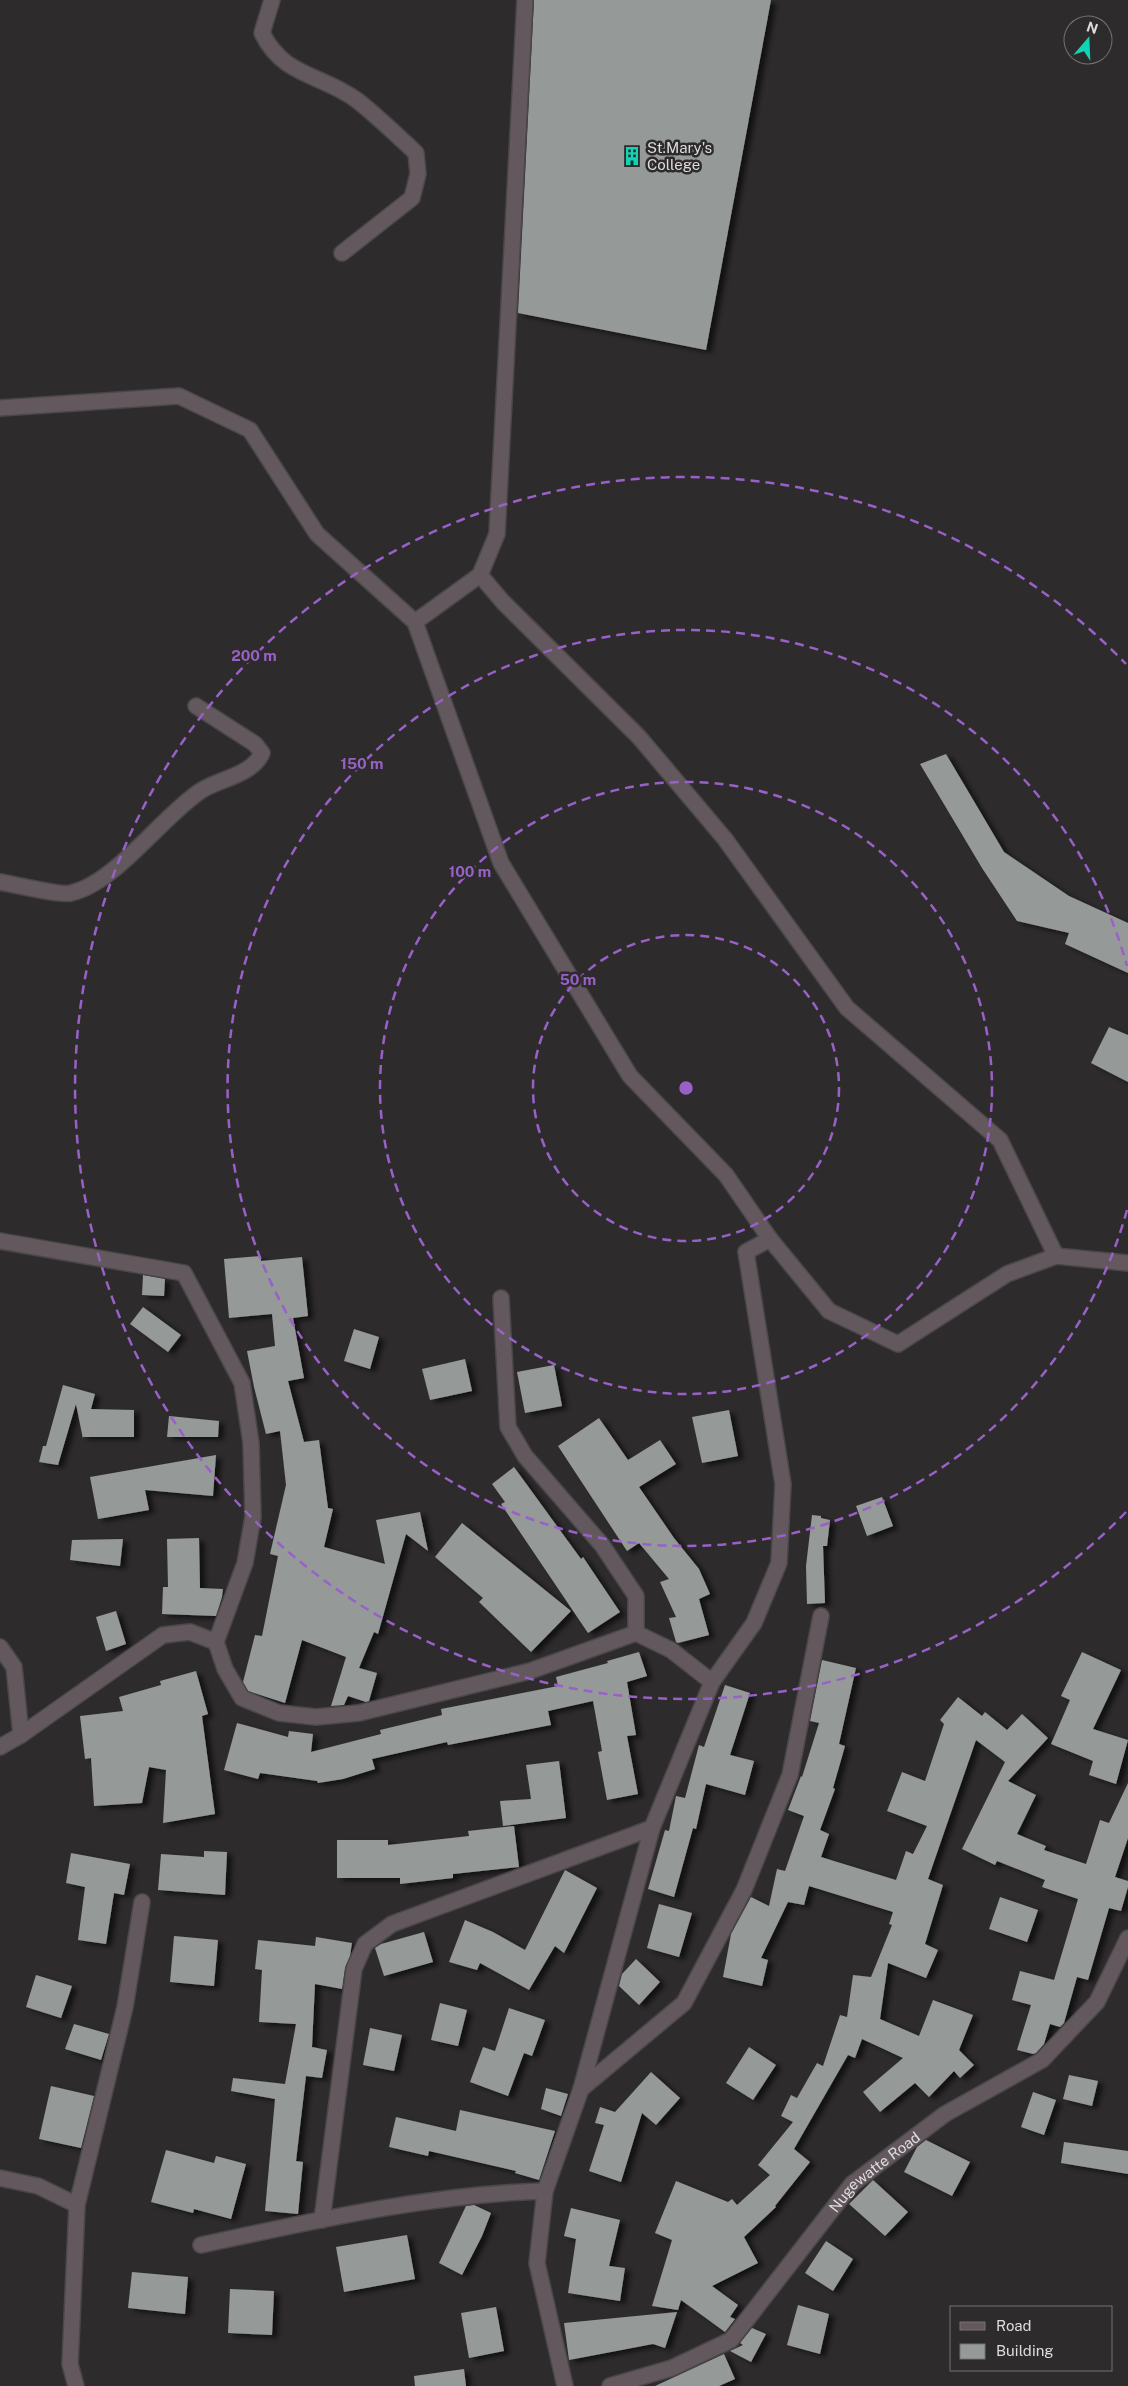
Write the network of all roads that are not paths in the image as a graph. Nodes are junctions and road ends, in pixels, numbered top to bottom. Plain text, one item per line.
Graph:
1 (272, 0) edge
2 (525, 0) edge
3 (342, 253) dead end
4 (0, 408) edge
5 (480, 576) junction
6 (415, 622) junction
7 (196, 706) dead end
8 (0, 882) edge
9 (770, 1239) junction
10 (0, 1241) edge
11 (1056, 1256) junction
12 (1128, 1263) edge
13 (501, 1298) dead end
14 (821, 1616) dead end
15 (636, 1633) junction
16 (216, 1642) junction
17 (0, 1647) edge
18 (712, 1682) junction
19 (21, 1735) junction
20 (0, 1748) edge
21 (652, 1828) junction
22 (142, 1902) dead end
23 (1128, 1938) edge
24 (581, 2089) junction
25 (0, 2178) edge
26 (545, 2191) junction
27 (77, 2205) junction
28 (322, 2220) junction
29 (201, 2245) dead end
30 (76, 2386) edge
31 (565, 2386) edge
32 (610, 2386) edge

1 - 3 street
2 - 5 street
4 - 6 street
5 - 6 street
5 - 11 street
6 - 9 street
7 - 8 street
9 - 11 street
9 - 18 street
10 - 16 street
11 - 12 street
13 - 15 street
14 - 24 street
15 - 16 street
15 - 18 street
16 - 19 street
17 - 19 street
18 - 21 street
19 - 20 street
21 - 24 street
21 - 28 street
22 - 27 street
23 - 32 street, Nugewatte Road
24 - 26 street
25 - 27 street
26 - 28 street
26 - 31 street
27 - 30 street
28 - 29 street

